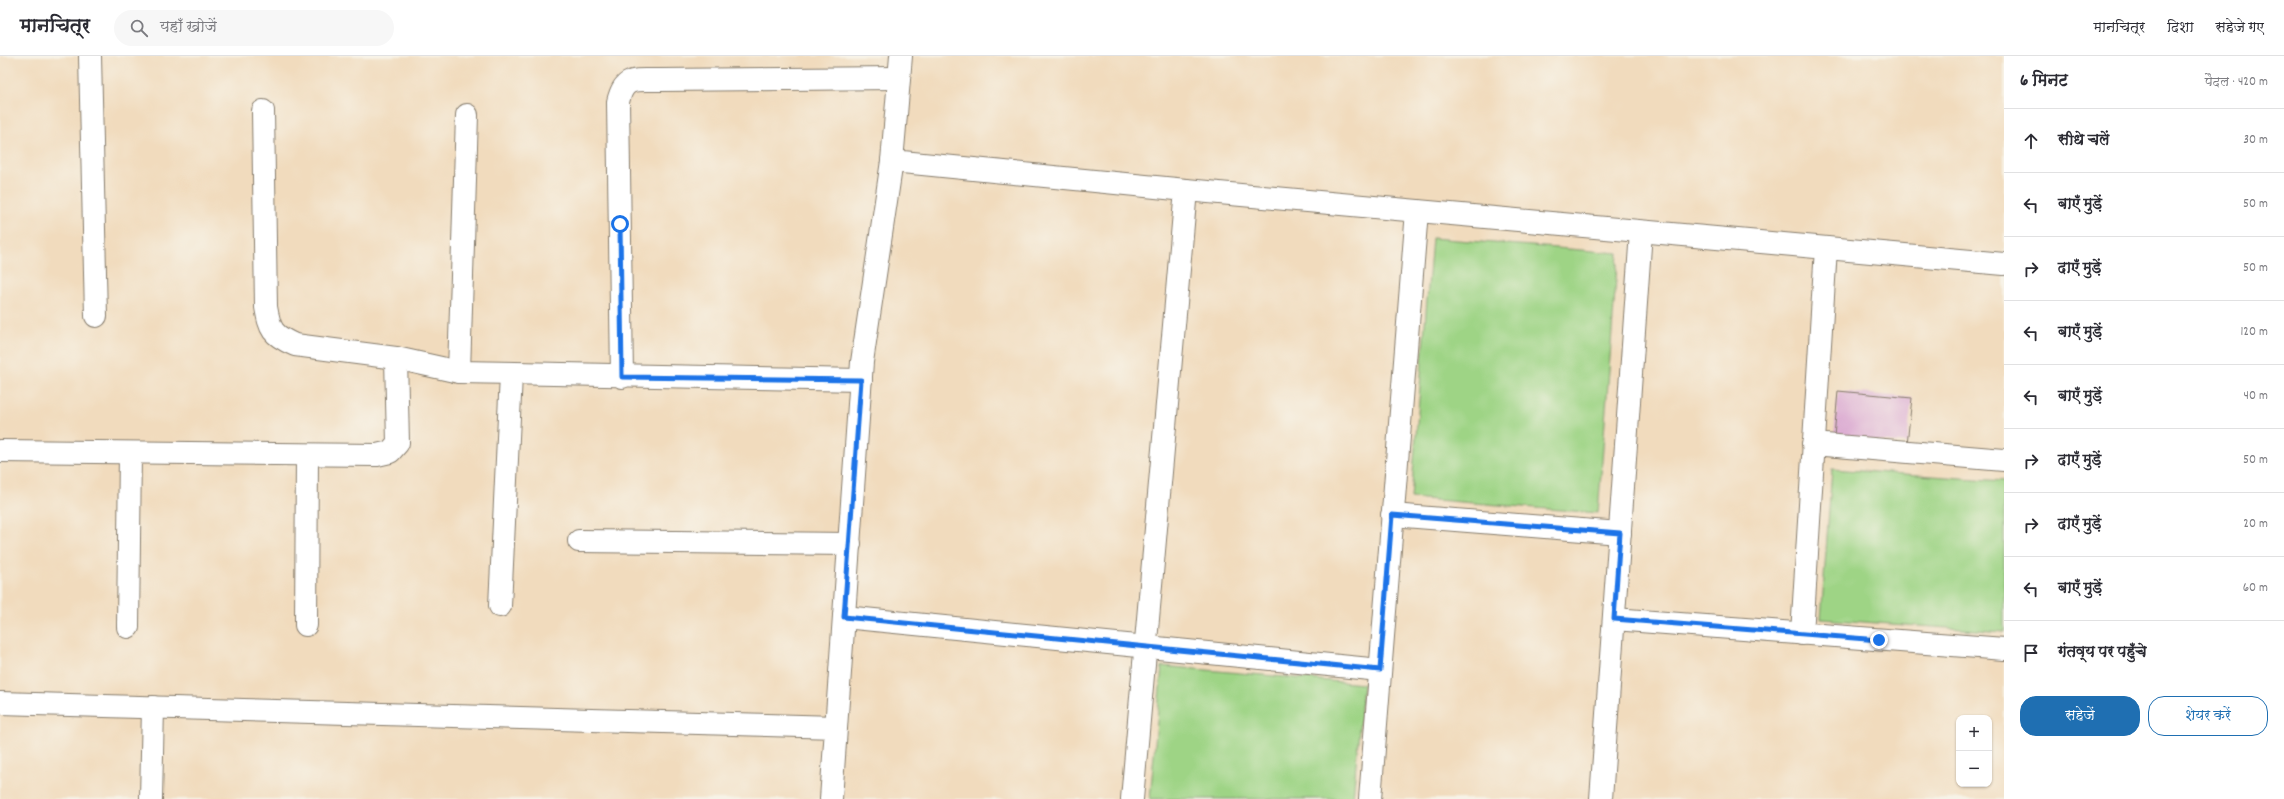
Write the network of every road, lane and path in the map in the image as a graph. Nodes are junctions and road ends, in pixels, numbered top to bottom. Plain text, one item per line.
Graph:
1 (90, 56) edge
2 (901, 56) edge
3 (899, 78) junction
4 (263, 111) dead end
5 (467, 115) dead end
6 (892, 162) junction
7 (1186, 190) junction
8 (1416, 211) junction
9 (1641, 232) junction
10 (1826, 248) junction
11 (2004, 264) edge
12 (96, 316) dead end
13 (396, 358) junction
14 (459, 372) junction
15 (511, 375) junction
16 (622, 377) junction
17 (861, 380) junction
18 (1813, 444) junction
19 (0, 451) edge
20 (130, 453) junction
21 (307, 455) junction
22 (2004, 460) edge
23 (1392, 515) junction
24 (1620, 533) junction
25 (579, 540) dead end
26 (850, 544) junction
27 (500, 606) dead end
28 (844, 617) junction
29 (1614, 619) junction
30 (306, 625) dead end
31 (128, 627) dead end
32 (1802, 634) junction
33 (1146, 647) junction
34 (2004, 648) edge
35 (1380, 670) junction
36 (0, 703) edge
37 (152, 707) junction
38 (836, 727) junction
39 (151, 799) edge
40 (831, 799) edge
41 (1132, 799) edge
42 (1370, 799) edge
43 (1601, 799) edge

1 - 12 street
2 - 3 street
3 - 6 street
3 - 16 street
4 - 13 street
5 - 14 street
6 - 7 street
6 - 17 street
7 - 8 street
7 - 33 street
8 - 9 street
8 - 23 street
9 - 10 street
9 - 24 street
10 - 11 street
10 - 18 street
13 - 14 street
13 - 21 street
14 - 15 street
15 - 16 street
15 - 27 street
16 - 17 street
17 - 26 street
18 - 22 street
18 - 32 street
19 - 20 street
20 - 21 street
20 - 31 street
21 - 30 street
23 - 24 street
23 - 35 street
24 - 29 street
25 - 26 street
26 - 28 street
28 - 33 street
28 - 38 street
29 - 32 street
29 - 43 street
32 - 34 street
33 - 35 street
33 - 41 street
35 - 42 street
36 - 37 street
37 - 38 street
37 - 39 street
38 - 40 street

